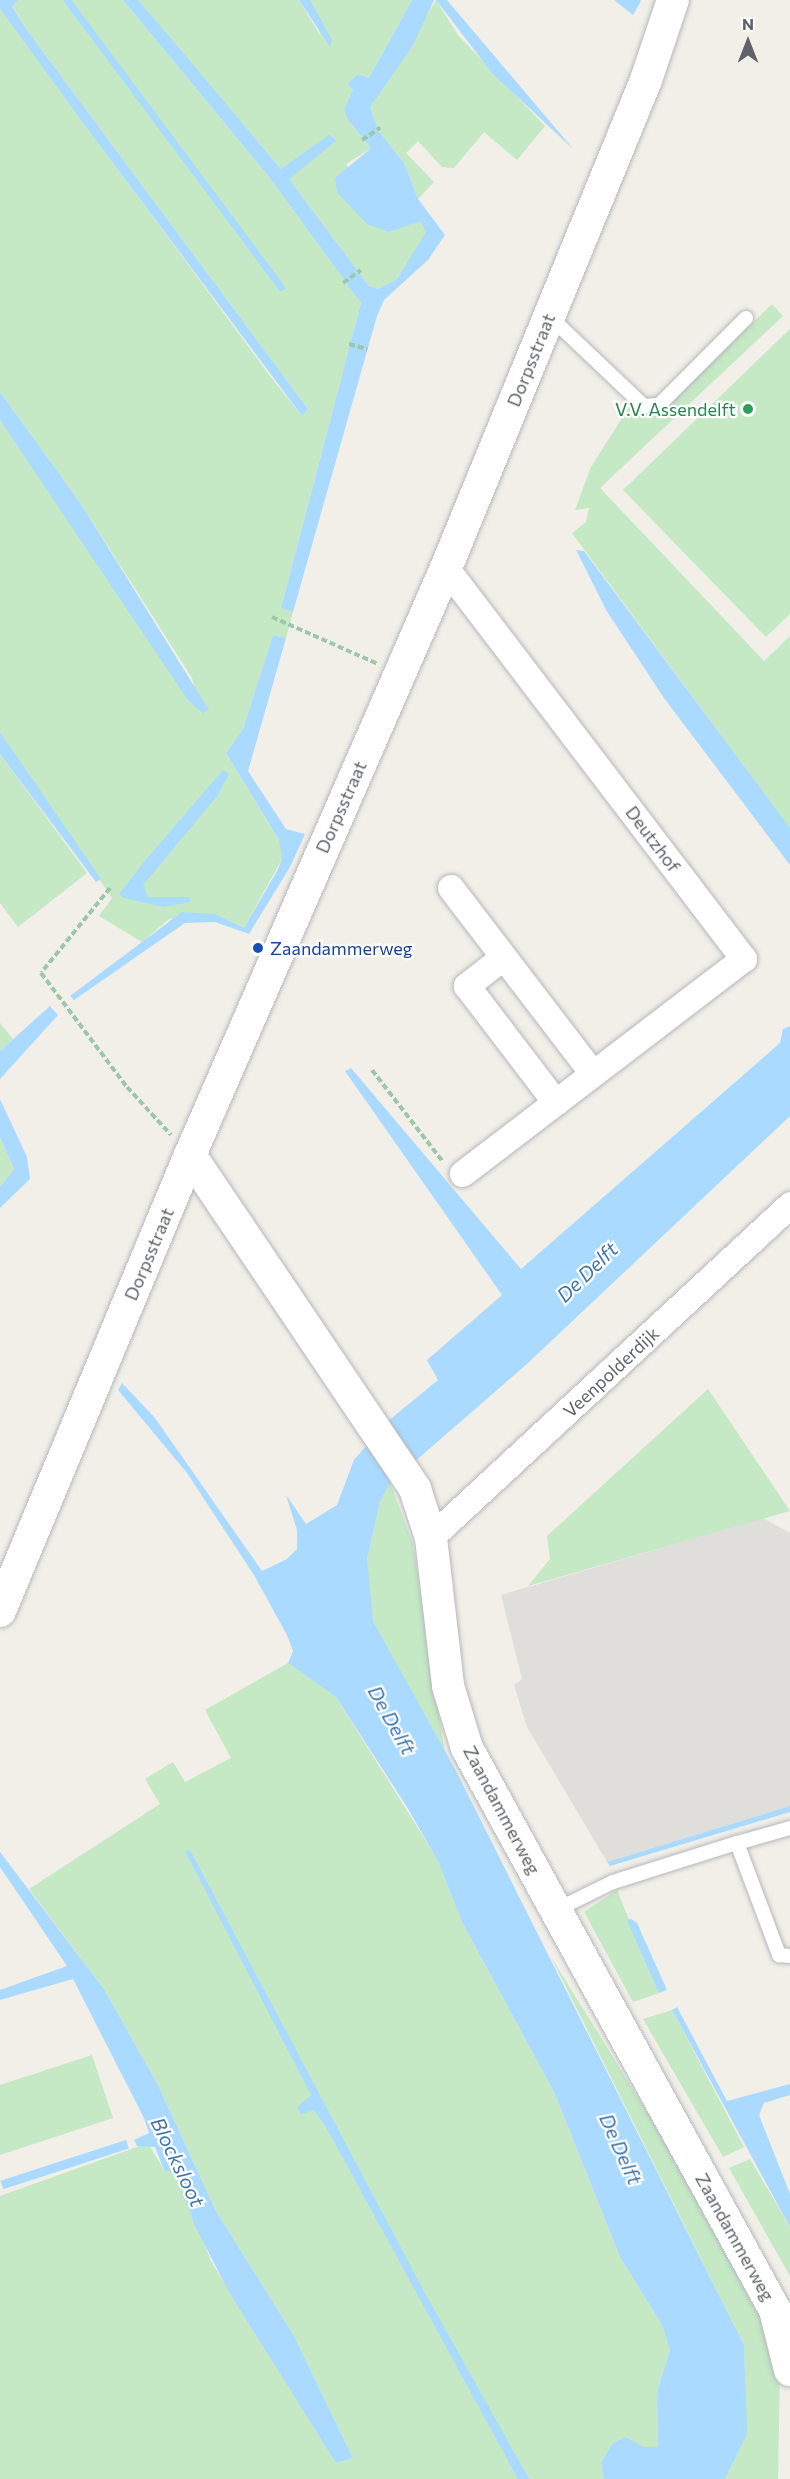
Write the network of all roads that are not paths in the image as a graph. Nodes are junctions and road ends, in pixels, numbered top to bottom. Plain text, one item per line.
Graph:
1 (673, 0) edge
2 (549, 316) junction
3 (746, 318) dead end
4 (446, 568) junction
5 (451, 888) dead end
6 (503, 958) junction
7 (593, 1074) junction
8 (556, 1103) junction
9 (190, 1155) junction
10 (463, 1174) road end
11 (790, 1205) edge
12 (430, 1538) junction
13 (0, 1611) edge
14 (790, 1828) edge
15 (737, 1843) junction
16 (556, 1910) junction
17 (790, 1956) edge
18 (788, 2356) edge

1 - 2 street, Dorpsstraat
2 - 3 lane
2 - 4 street, Dorpsstraat
4 - 7 street, Deutzhof
4 - 9 street, Dorpsstraat
5 - 6 street
6 - 7 street
6 - 8 street
7 - 8 street, Deutzhof
8 - 10 street, Deutzhof
9 - 12 street, Zaandammerweg
9 - 13 street, Dorpsstraat
11 - 12 street, Veenpolderdijk
12 - 16 street, Zaandammerweg
14 - 15 lane
15 - 16 lane
15 - 17 lane
16 - 18 street, Zaandammerweg

